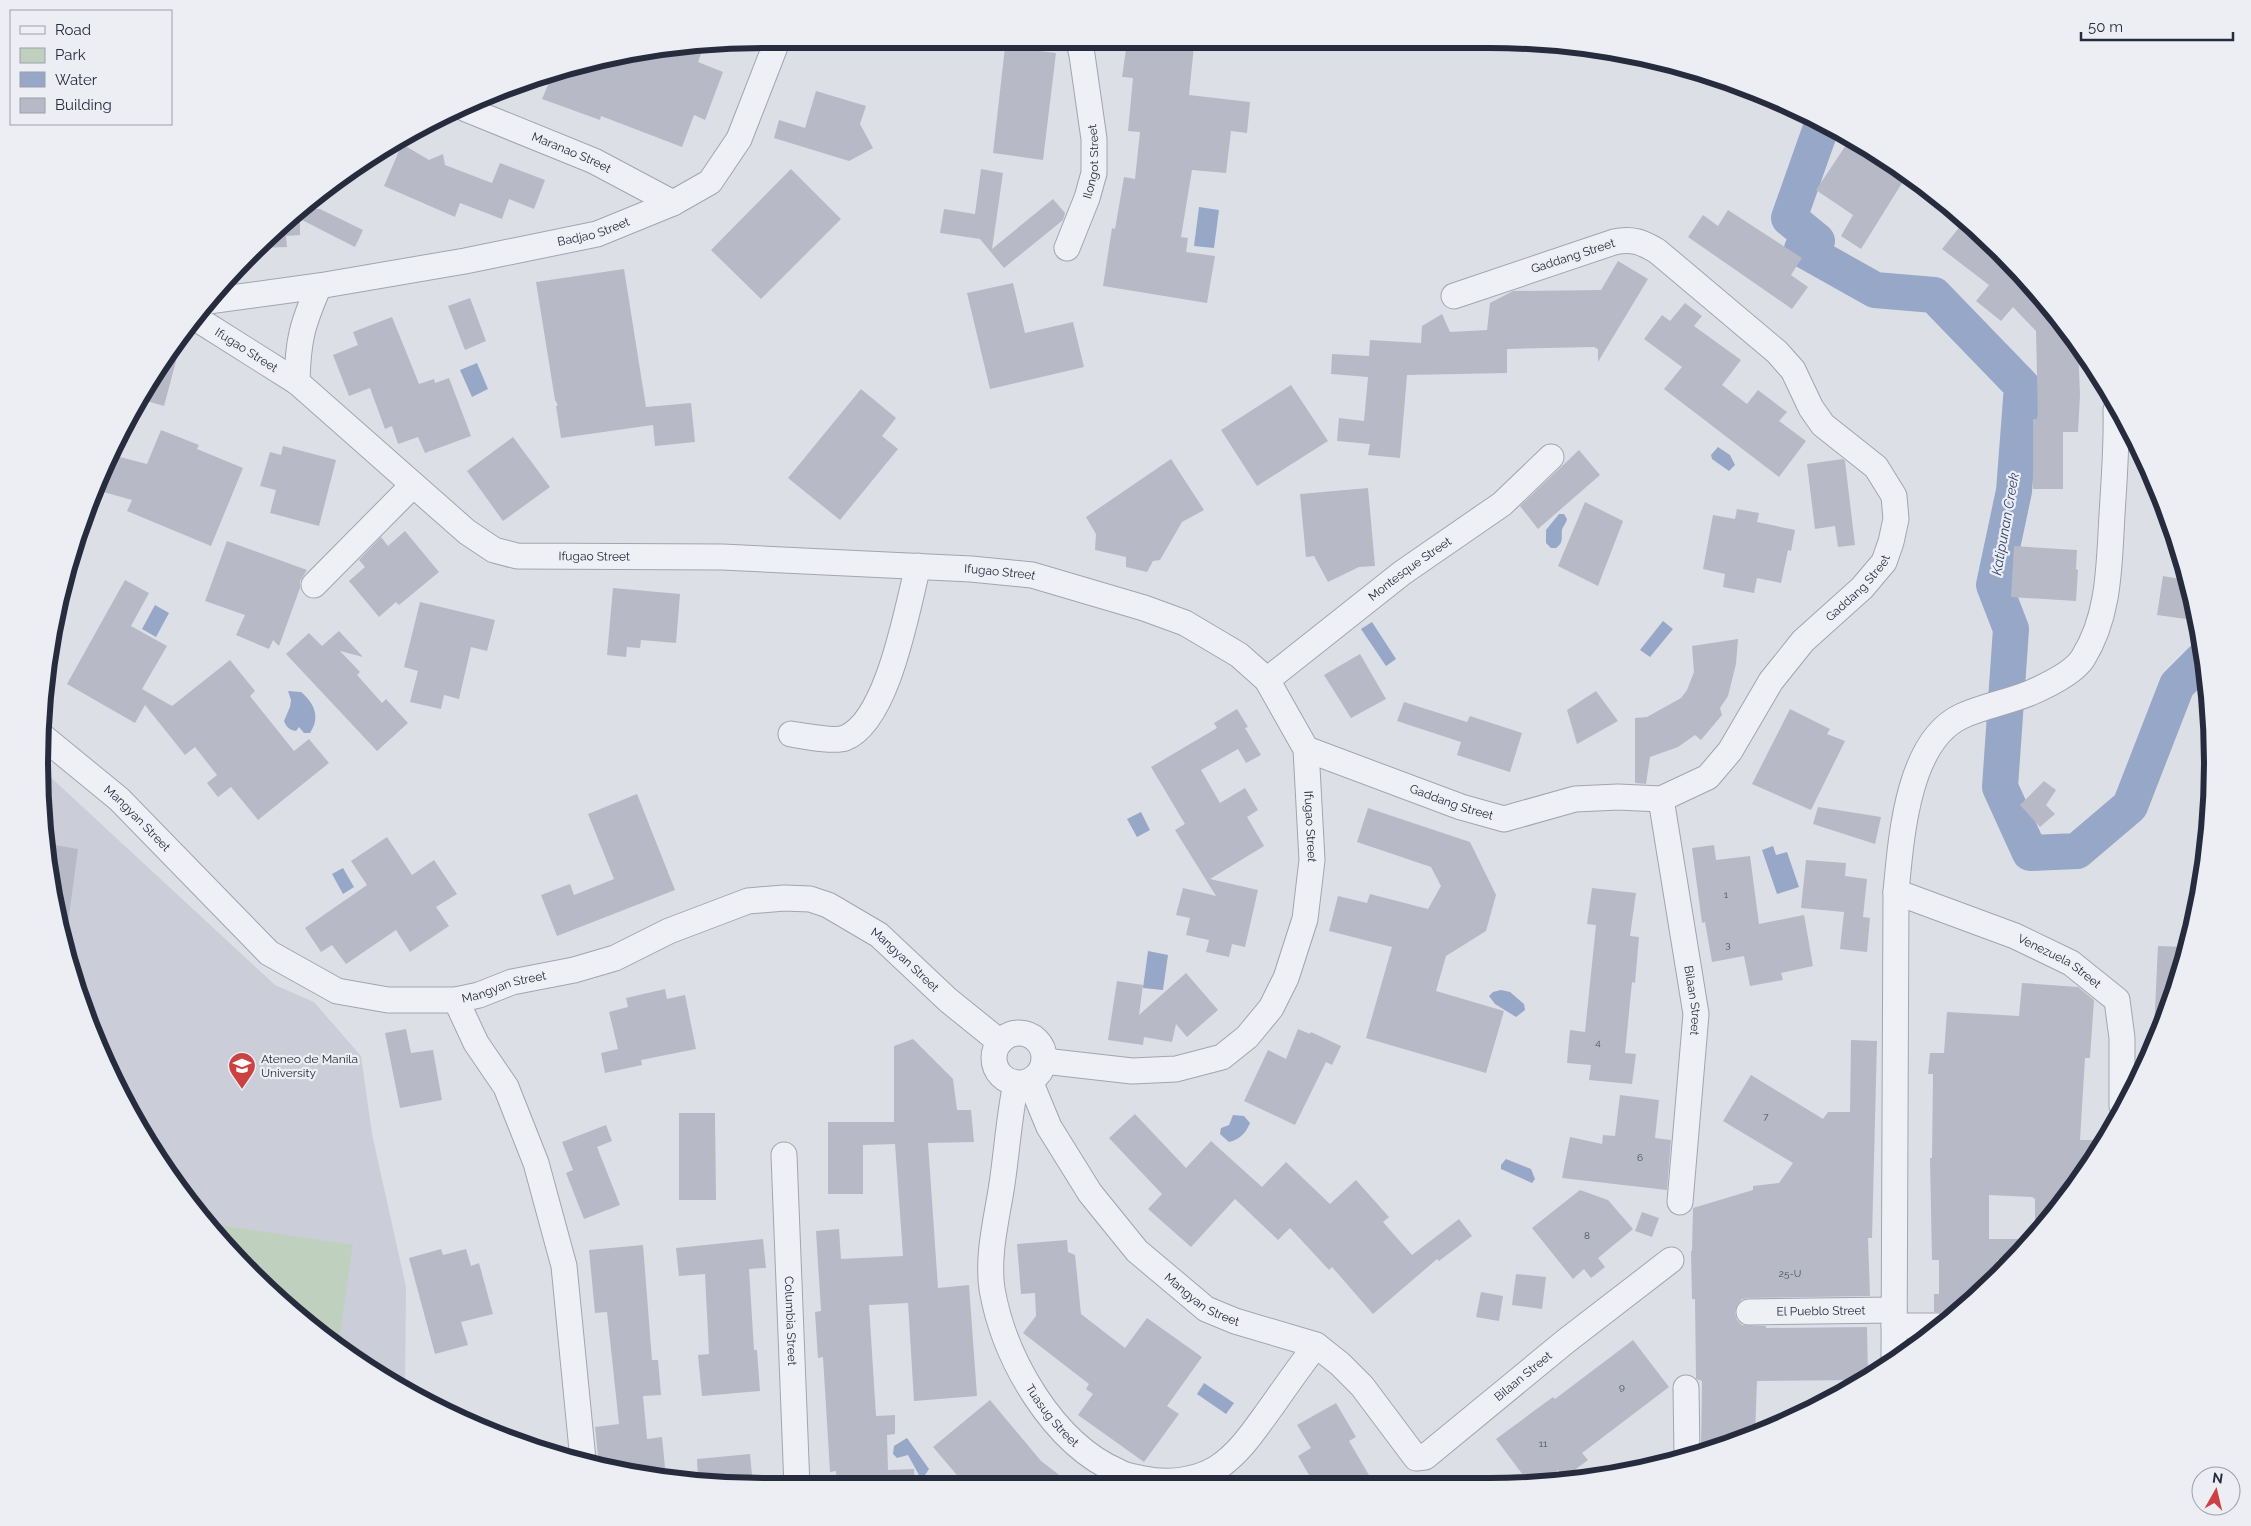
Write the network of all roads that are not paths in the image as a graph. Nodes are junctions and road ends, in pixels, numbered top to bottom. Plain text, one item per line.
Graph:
1 (774, 48) edge
2 (1080, 48) edge
3 (470, 111) edge
4 (673, 203) junction
5 (1067, 248) dead end
6 (319, 286) junction
7 (1454, 296) dead end
8 (218, 300) edge
9 (201, 320) edge
10 (297, 382) junction
11 (2116, 421) edge
12 (1551, 457) dead end
13 (413, 485) junction
14 (918, 566) junction
15 (314, 585) dead end
16 (1267, 680) junction
17 (792, 734) dead end
18 (48, 741) edge
19 (1306, 749) junction
20 (1661, 799) junction
21 (1896, 892) junction
22 (456, 1000) junction
23 (1000, 1042) junction
24 (1030, 1075) junction
25 (2122, 1094) edge
26 (784, 1155) dead end
27 (1680, 1202) dead end
28 (1671, 1260) dead end
29 (1749, 1312) dead end
30 (1894, 1318) junction
31 (1931, 1325) edge
32 (1316, 1345) junction
33 (1894, 1352) edge
34 (1686, 1388) dead end
35 (1687, 1450) edge
36 (583, 1455) edge
37 (1425, 1457) joint
38 (796, 1478) edge
39 (1142, 1478) edge
40 (1193, 1478) edge

1 - 4 street, Badjao Street
2 - 5 street, Ilongot Street
3 - 4 street, Maranao Street
4 - 6 street, Badjao Street
6 - 8 street, Badjao Street
6 - 10 street
7 - 20 street, Gaddang Street
9 - 10 street, Ifugao Street
10 - 13 street, Ifugao Street
11 - 21 street
12 - 16 street, Montesque Street
13 - 14 street, Ifugao Street
13 - 15 street
14 - 16 street, Ifugao Street
14 - 17 street
16 - 19 street, Ifugao Street
18 - 22 street, Mangyan Street
19 - 20 street, Gaddang Street
19 - 24 street, Ifugao Street
20 - 27 street, Bilaan Street
21 - 25 street, Venezuela Street
21 - 30 street
22 - 23 street, Mangyan Street
22 - 36 street
23 - 24 street
23 - 24 street
24 - 32 street, Mangyan Street
24 - 39 street, Tuasug Street
26 - 38 street, Columbia Street
28 - 37 street, Bilaan Street
29 - 30 street, El Pueblo Street
30 - 31 street, El Pueblo Street
30 - 33 street
32 - 37 street, Mangyan Street
32 - 40 street, Tuasug Street
34 - 35 street

